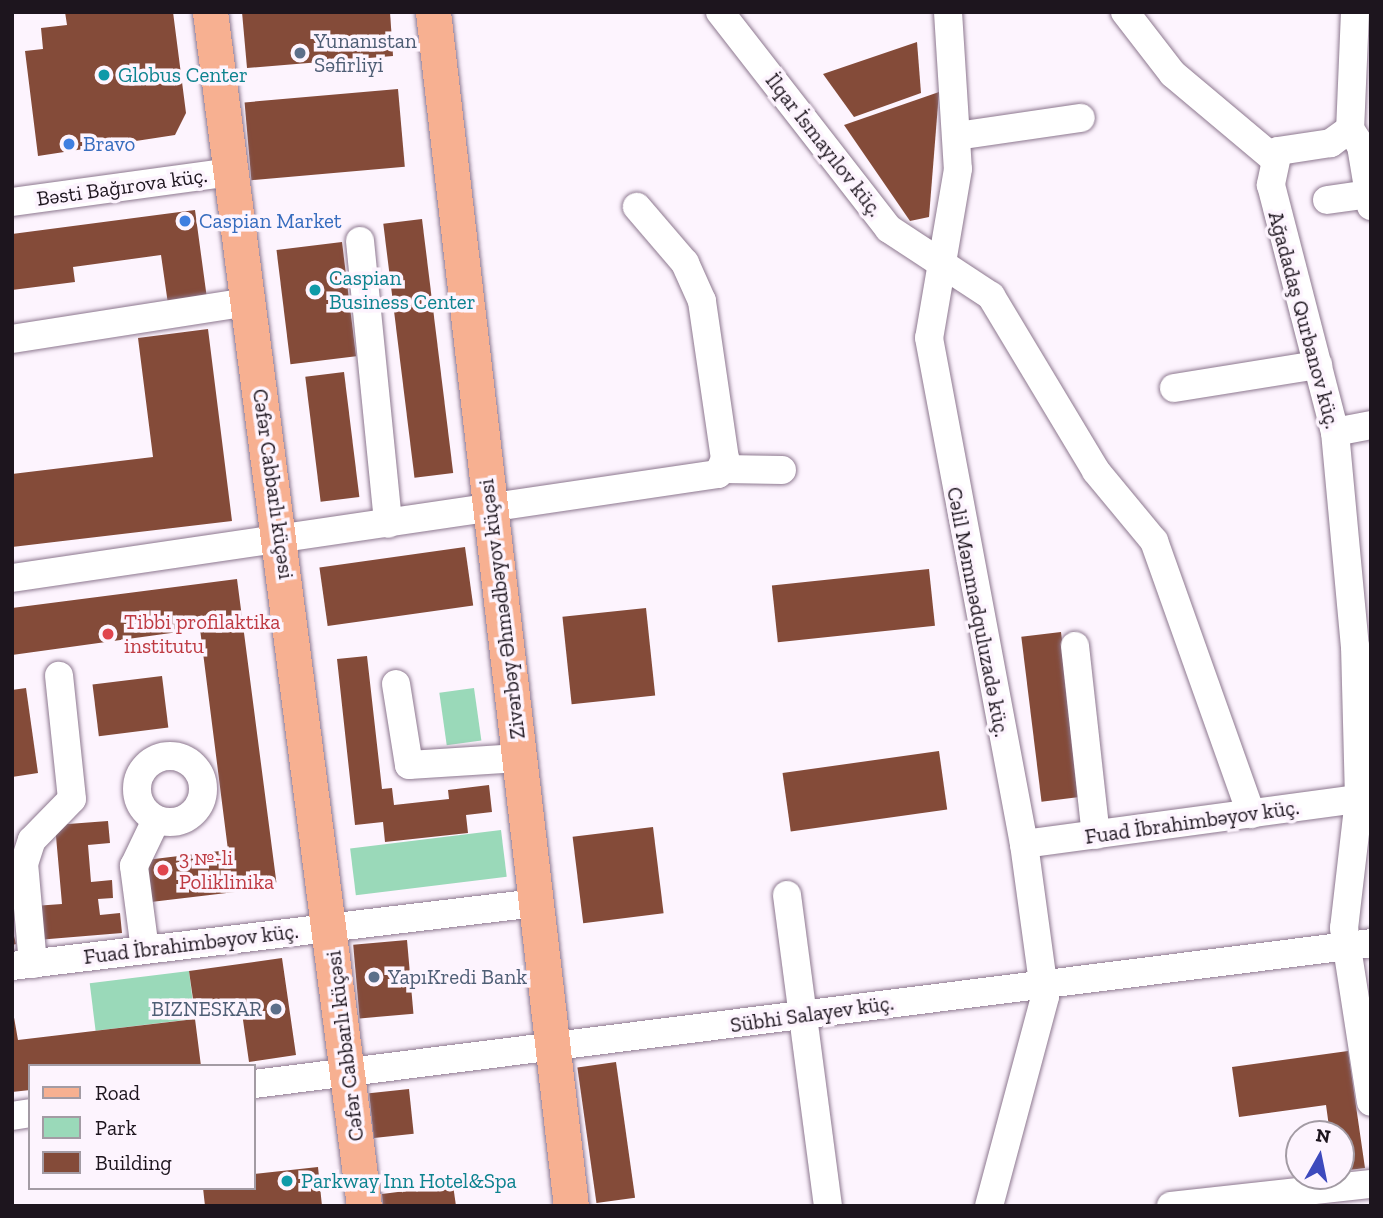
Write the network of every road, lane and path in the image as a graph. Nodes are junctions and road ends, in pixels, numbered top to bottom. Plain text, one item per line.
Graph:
1 (210, 12) edge
2 (433, 12) edge
3 (720, 12) edge
4 (948, 12) edge
5 (1125, 12) edge
6 (1355, 12) edge
7 (1081, 118) dead end
8 (1350, 129) junction
9 (957, 136) junction
10 (1273, 158) junction
11 (231, 172) junction
12 (1327, 200) dead end
13 (1370, 200) edge
14 (12, 202) edge
15 (637, 207) dead end
16 (360, 242) dead end
17 (940, 262) junction
18 (249, 302) junction
19 (12, 339) edge
20 (1318, 365) junction
21 (1174, 388) dead end
22 (1371, 425) edge
23 (1335, 432) junction
24 (724, 469) junction
25 (782, 470) dead end
26 (491, 511) junction
27 (388, 524) junction
28 (281, 538) junction
29 (12, 578) edge
30 (1074, 646) dead end
31 (1363, 646) edge
32 (59, 676) dead end
33 (396, 684) dead end
34 (519, 758) junction
35 (1359, 799) junction
36 (1251, 814) junction
37 (156, 820) dead end
38 (1096, 835) junction
39 (1024, 844) junction
40 (787, 895) dead end
41 (536, 903) junction
42 (331, 928) junction
43 (1359, 944) edge
44 (145, 950) junction
45 (23, 965) edge
46 (1044, 981) junction
47 (803, 1016) junction
48 (553, 1047) junction
49 (348, 1072) junction
50 (256, 1084) edge
51 (1371, 1102) edge
52 (1371, 1184) edge
53 (364, 1206) edge
54 (571, 1206) edge
55 (828, 1206) edge
56 (989, 1206) edge
57 (1171, 1206) edge

1 - 11 main road, Cəfər Cabbarlı küçəsi
2 - 26 main road, Zivərbəy Əhmədbəyov küçəsi
3 - 17 street, İlqar İsmayılov küç.
4 - 9 street, Cəlil Məmmədquluzadə küç.
5 - 10 street
6 - 8 street
7 - 9 street
8 - 10 street
8 - 13 street
9 - 17 street, Cəlil Məmmədquluzadə küç.
10 - 20 street, Ağadadaş Qurbanov küç.
11 - 14 street, Bəsti Bağırova küç.
11 - 18 main road, Cəfər Cabbarlı küçəsi
12 - 13 street
15 - 24 street
16 - 27 street
17 - 36 street, İlqar İsmayılov küç.
17 - 39 street, Cəlil Məmmədquluzadə küç.
18 - 19 street
18 - 28 main road, Cəfər Cabbarlı küçəsi
20 - 21 street
20 - 23 street, Ağadadaş Qurbanov küç.
22 - 23 street
23 - 31 street, Ağadadaş Qurbanov küç.
24 - 25 street
24 - 26 street
26 - 27 street
26 - 34 main road, Zivərbəy Əhmədbəyov küçəsi
27 - 28 street
28 - 29 street
28 - 42 main road, Cəfər Cabbarlı küçəsi
30 - 38 street
31 - 35 street, Ağadadaş Qurbanov küç.
32 - 45 street
33 - 34 street
34 - 41 main road, Zivərbəy Əhmədbəyov küçəsi
35 - 36 street, Fuad İbrahimbəyov küç.
35 - 43 street, Ağadadaş Qurbanov küç.
36 - 38 street, Fuad İbrahimbəyov küç.
37 - 44 street
38 - 39 street, Fuad İbrahimbəyov küç.
39 - 46 street, Cəlil Məmmədquluzadə küç.
40 - 47 street
41 - 42 street, Fuad İbrahimbəyov küç.
41 - 48 main road, Zivərbəy Əhmədbəyov küçəsi
42 - 44 street, Fuad İbrahimbəyov küç.
42 - 49 main road, Cəfər Cabbarlı küçəsi
43 - 46 street, Sübhi Salayev küç.
43 - 51 street, Ağadadaş Qurbanov küç.
44 - 45 street, Fuad İbrahimbəyov küç.
46 - 47 street, Sübhi Salayev küç.
46 - 56 street, Cəlil Məmmədquluzadə küç.
47 - 48 street, Sübhi Salayev küç.
47 - 55 street
48 - 49 street, Sübhi Salayev küç.
48 - 54 main road, Zivərbəy Əhmədbəyov küçəsi
49 - 50 street, Sübhi Salayev küç.
49 - 53 main road, Cəfər Cabbarlı küçəsi
52 - 57 street

